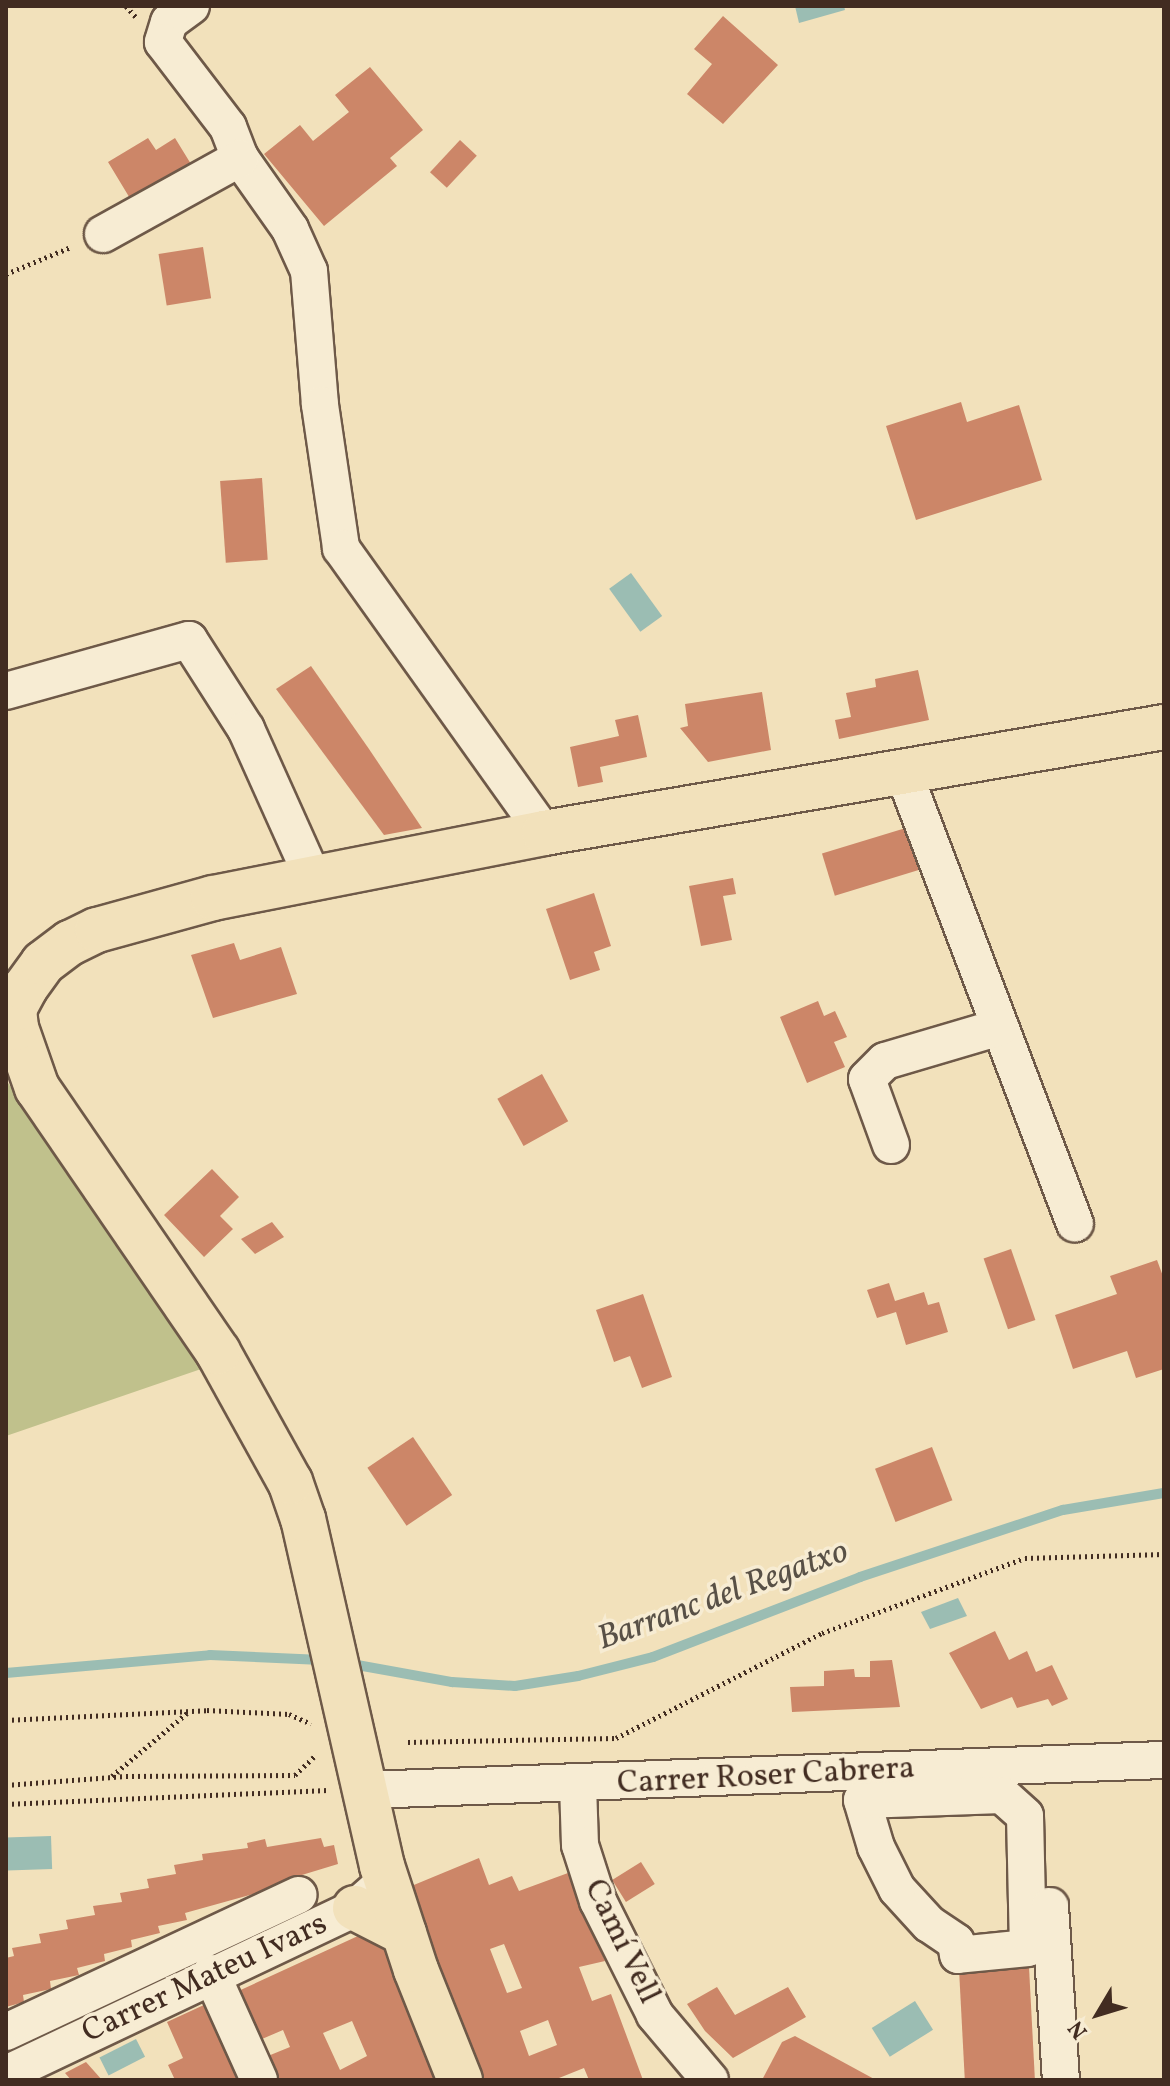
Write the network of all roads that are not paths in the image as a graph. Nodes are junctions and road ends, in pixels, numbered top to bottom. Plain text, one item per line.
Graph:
1 (191, 6) edge
2 (240, 158) junction
3 (103, 234) road end
4 (6, 691) edge
5 (1164, 727) edge
6 (903, 771) junction
7 (544, 833) junction
8 (312, 876) junction
9 (10, 1008) edge
10 (1000, 1027) junction
11 (891, 1145) dead end
12 (1075, 1223) dead end
13 (1164, 1760) edge
14 (1042, 1764) junction
15 (349, 1784) junction
16 (578, 1785) junction
17 (1002, 1795) joint
18 (382, 1866) junction
19 (299, 1895) dead end
20 (355, 1908) junction
21 (261, 1911) junction
22 (404, 1933) junction
23 (276, 1944) junction
24 (211, 1973) junction
25 (7, 2031) edge
26 (25, 2072) edge
27 (259, 2080) edge
28 (460, 2080) edge
29 (710, 2080) edge
30 (1061, 2080) edge

1 - 2 street
2 - 3 street
2 - 7 street
4 - 8 street
5 - 6 main road
6 - 7 main road
6 - 10 street
7 - 8 main road
8 - 9 main road
9 - 15 main road
10 - 11 street
10 - 12 street
13 - 14 street, Carrer Roser Cabrera
14 - 16 street, Carrer Roser Cabrera
14 - 30 street
15 - 16 street, Carrer Roser Cabrera
15 - 18 main road
16 - 29 street, Camí Vell
17 - 17 street
18 - 20 street, Carrer Mateu Ivars
18 - 22 main road
19 - 21 street
20 - 22 main road
20 - 23 street, Carrer Mateu Ivars
21 - 23 street
21 - 25 street
22 - 28 main road
23 - 24 street, Carrer Mateu Ivars
24 - 26 street, Carrer Mateu Ivars
24 - 27 street
25 - 26 street

